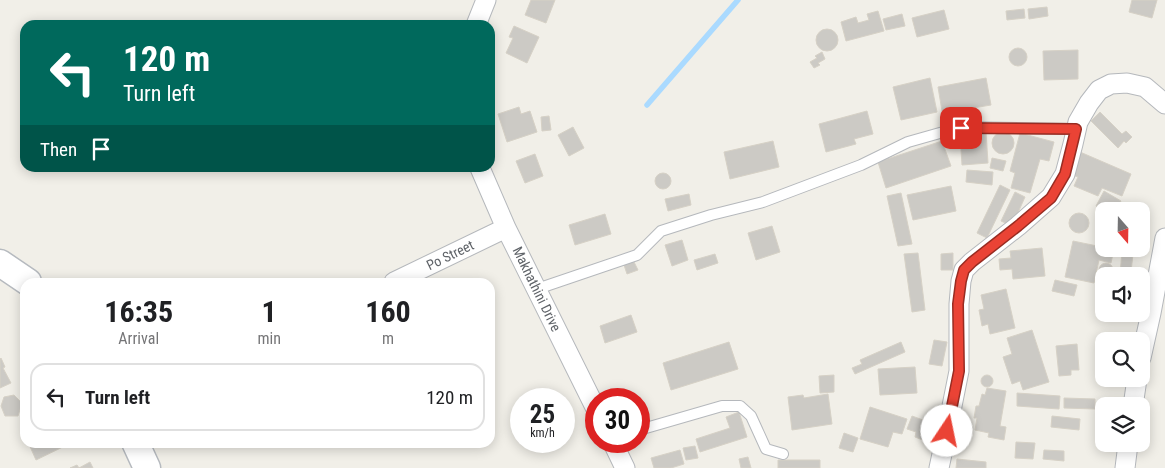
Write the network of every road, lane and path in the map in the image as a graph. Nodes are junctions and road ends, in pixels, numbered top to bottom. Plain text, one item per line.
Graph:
1 (486, 0) edge
2 (478, 20) edge
3 (1165, 104) edge
4 (1076, 129) junction
5 (482, 172) edge
6 (506, 228) junction
7 (1165, 238) edge
8 (0, 263) edge
9 (22, 278) edge
10 (402, 278) edge
11 (537, 289) junction
12 (1147, 332) edge
13 (586, 388) edge
14 (650, 427) edge
15 (137, 448) edge
16 (1127, 452) edge
17 (618, 453) edge
18 (783, 454) dead end
19 (147, 468) edge
20 (626, 468) edge
21 (939, 468) edge
22 (1125, 468) edge

1 - 2 street
3 - 4 street
4 - 11 lane
4 - 21 street
5 - 6 street, Makhathini Drive
6 - 10 street, Po Street
6 - 11 street, Makhathini Drive
7 - 12 street
8 - 9 street
11 - 13 street, Makhathini Drive
14 - 18 lane
15 - 19 street
16 - 22 street
17 - 20 street

